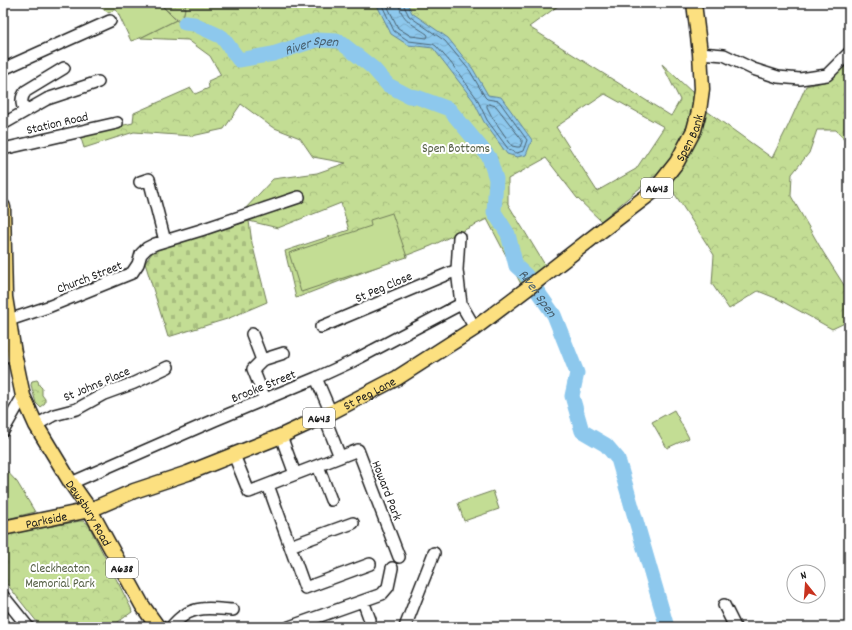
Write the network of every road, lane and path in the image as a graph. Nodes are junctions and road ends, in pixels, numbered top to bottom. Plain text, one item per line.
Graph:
1 (694, 3) edge
2 (110, 22) dead end
3 (700, 53) junction
4 (849, 53) edge
5 (3, 68) edge
6 (64, 68) dead end
7 (98, 82) dead end
8 (25, 112) junction
9 (117, 123) dead end
10 (3, 124) edge
11 (3, 149) edge
12 (140, 182) dead end
13 (299, 197) dead end
14 (3, 206) edge
15 (3, 232) edge
16 (460, 236) dead end
17 (164, 241) junction
18 (456, 270) junction
19 (541, 278) joint
20 (4, 297) edge
21 (461, 304) junction
22 (9, 320) junction
23 (321, 327) dead end
24 (475, 328) junction
25 (252, 334) dead end
26 (284, 353) dead end
27 (9, 355) edge
28 (262, 360) junction
29 (168, 367) dead end
30 (316, 378) junction
31 (23, 396) junction
32 (265, 399) junction
33 (328, 414) junction
34 (11, 417) junction
35 (34, 421) junction
36 (3, 431) edge
37 (281, 436) junction
38 (234, 455) junction
39 (340, 457) junction
40 (318, 466) junction
41 (295, 474) junction
42 (71, 483) junction
43 (268, 485) junction
44 (331, 500) dead end
45 (90, 510) junction
46 (353, 523) dead end
47 (3, 528) edge
48 (290, 546) junction
49 (434, 553) dead end
50 (399, 557) dead end
51 (370, 564) dead end
52 (392, 568) dead end
53 (3, 596) edge
54 (363, 601) junction
55 (724, 605) dead end
56 (233, 610) dead end
57 (370, 620) dead end
58 (28, 627) edge
59 (159, 627) edge
60 (171, 627) edge
61 (290, 627) edge
62 (405, 627) edge
63 (735, 627) edge

1 - 3 main road, A643
2 - 5 street
3 - 4 street
3 - 19 main road, Spen Bank / A643
6 - 8 street
7 - 8 street
8 - 10 street
9 - 11 street, Station Road
12 - 17 street
13 - 17 street, Church Street
14 - 15 main road, A638
15 - 20 main road, A638
16 - 18 street
17 - 22 street, Church Street
18 - 21 street
18 - 23 street, St Peg Close
19 - 24 main road, St Peg Lane / A643
20 - 22 main road, A638
21 - 24 street
21 - 30 street, Brooke Street
22 - 27 main road, A638
24 - 33 main road, St Peg Lane / A643
25 - 28 street
26 - 28 street
27 - 31 main road, A638
28 - 32 street
29 - 35 street, St Johns Place
30 - 32 street, Brooke Street
30 - 33 street
31 - 34 street
31 - 35 main road, Dewsbury Road / A638
32 - 42 street, Brooke Street
33 - 37 main road, St Peg Lane / A643
33 - 39 street
34 - 35 street
34 - 36 street
35 - 42 main road, Dewsbury Road / A638
37 - 38 main road, St Peg Lane / A643
37 - 41 street
38 - 43 street, Howard Park
38 - 45 main road, St Peg Lane / A643
39 - 40 street, Howard Park
39 - 50 street, Howard Park
40 - 41 street, Howard Park
40 - 44 street
41 - 43 street, Howard Park
42 - 45 main road, Dewsbury Road / A638
43 - 48 street
45 - 47 main road, Parkside / A643
45 - 59 main road, Dewsbury Road / A638
46 - 48 street
48 - 51 street
49 - 62 street
52 - 54 street
53 - 58 street
54 - 57 street
54 - 61 street
55 - 63 street
56 - 60 street

